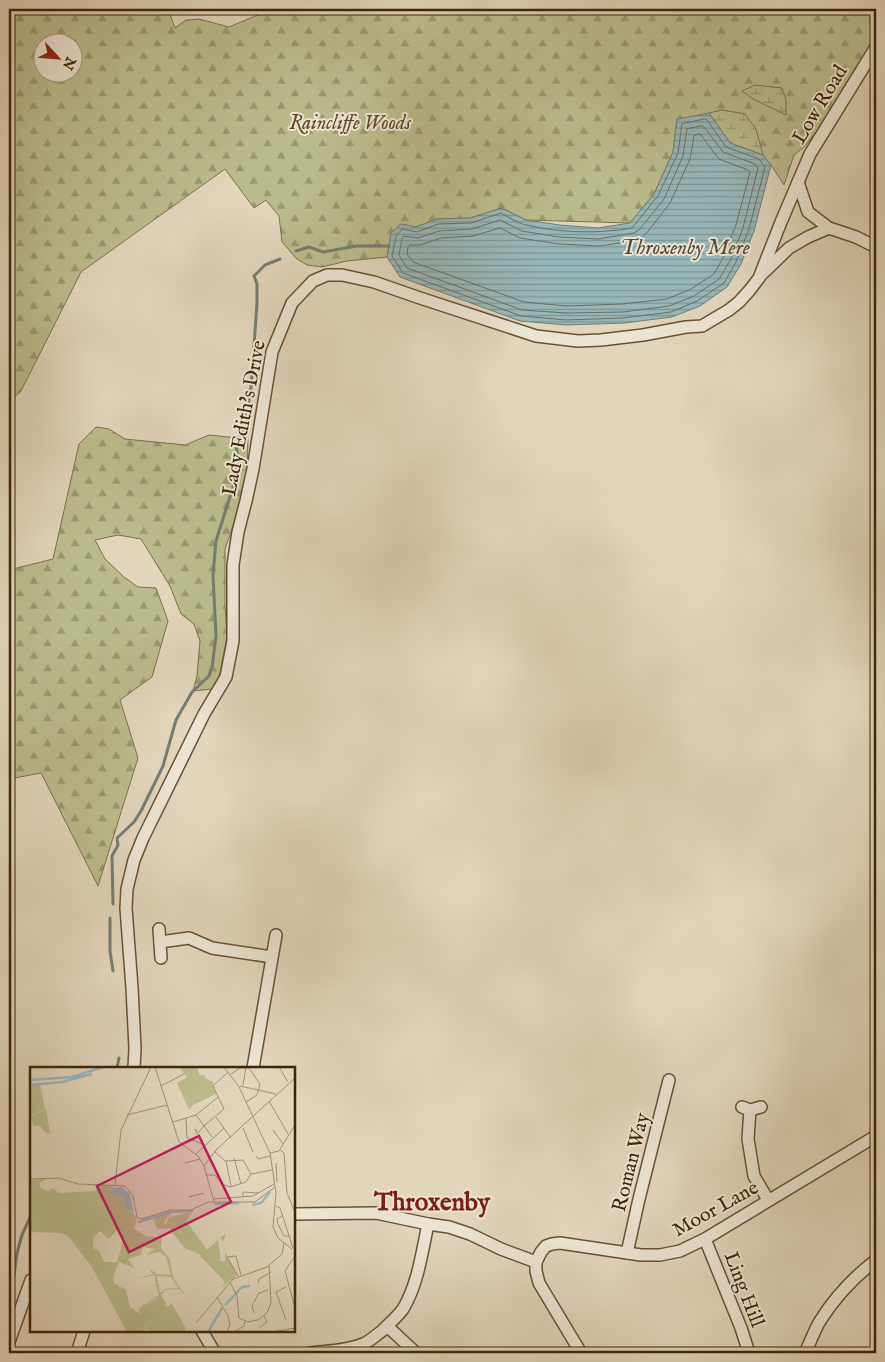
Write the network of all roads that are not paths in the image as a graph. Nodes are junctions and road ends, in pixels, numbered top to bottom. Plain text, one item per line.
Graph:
1 (876, 47) edge
2 (798, 182) junction
3 (829, 228) junction
4 (876, 247) edge
5 (759, 278) junction
6 (159, 929) dead end
7 (276, 935) dead end
8 (160, 942) junction
9 (161, 958) dead end
10 (272, 958) junction
11 (134, 1067) edge
12 (253, 1067) edge
13 (669, 1078) dead end
14 (751, 1108) dead end
15 (876, 1136) edge
16 (768, 1200) junction
17 (295, 1214) edge
18 (428, 1224) junction
19 (705, 1239) junction
20 (628, 1252) junction
21 (876, 1260) edge
22 (536, 1262) junction
23 (30, 1283) edge
24 (388, 1326) junction
25 (84, 1332) edge
26 (203, 1332) edge
27 (9, 1342) edge
28 (77, 1353) edge
29 (215, 1353) edge
30 (310, 1353) edge
31 (416, 1353) edge
32 (580, 1353) edge
33 (749, 1353) edge
34 (805, 1353) edge

1 - 2 street, Low Road
2 - 3 street
2 - 5 street, Lady Edith's Drive
3 - 4 street
3 - 5 street
5 - 11 street, Lady Edith's Drive
6 - 8 street
7 - 10 street
8 - 9 street
8 - 10 street
10 - 12 street
13 - 20 street, Roman Way
14 - 16 street
15 - 16 street, Moor Lane
16 - 19 street, Moor Lane
17 - 18 street
18 - 22 street
18 - 24 street
19 - 20 street, Moor Lane
19 - 33 street, Ling Hill
20 - 22 street, Moor Lane
21 - 34 street
22 - 32 street
23 - 27 street
24 - 30 street
24 - 31 street
25 - 28 street
26 - 29 street

